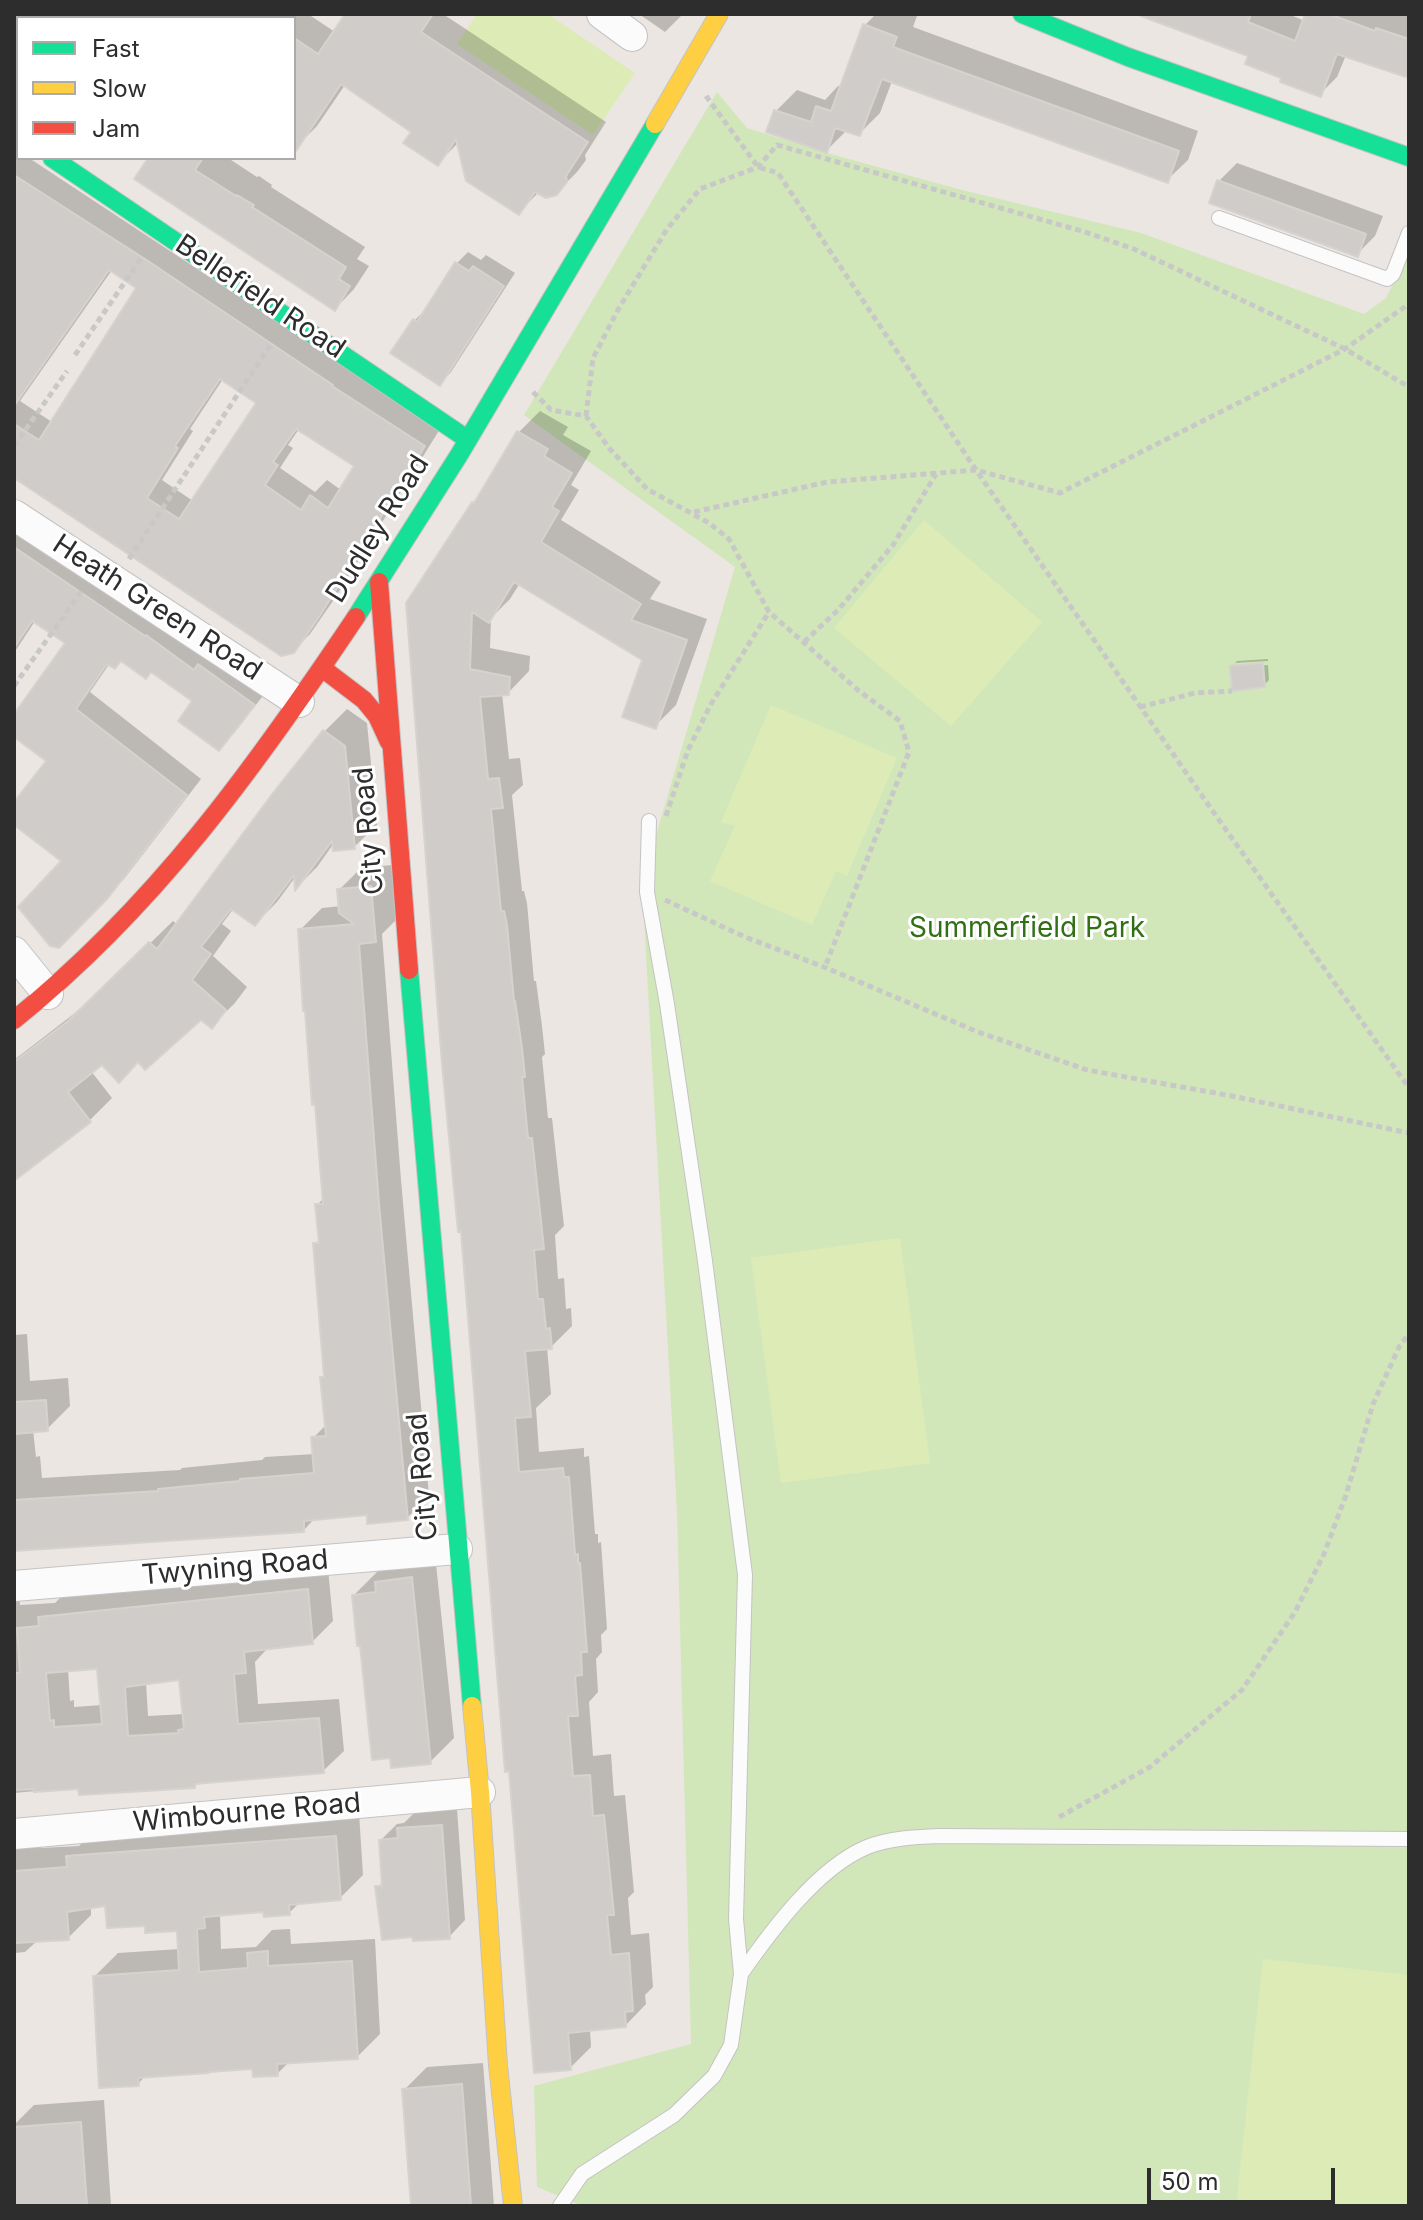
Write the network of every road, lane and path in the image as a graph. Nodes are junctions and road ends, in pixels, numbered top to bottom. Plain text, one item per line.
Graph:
1 (602, 14) edge
2 (719, 14) edge
3 (1022, 14) edge
4 (632, 36) dead end
5 (687, 71) junction
6 (1409, 157) edge
7 (55, 160) edge
8 (758, 167) junction
9 (1219, 218) dead end
10 (161, 230) junction
11 (1409, 233) edge
12 (1409, 304) edge
13 (289, 317) junction
14 (1345, 349) junction
15 (75, 355) dead end
16 (510, 369) junction
17 (67, 371) dead end
18 (1409, 387) edge
19 (586, 416) junction
20 (467, 439) junction
21 (14, 446) edge
22 (976, 470) junction
23 (936, 474) junction
24 (692, 513) junction
25 (14, 515) edge
26 (106, 574) junction
27 (379, 582) junction
28 (769, 612) junction
29 (804, 642) junction
30 (322, 668) junction
31 (14, 686) edge
32 (1232, 691) dead end
33 (299, 702) junction
34 (1140, 707) junction
35 (390, 743) junction
36 (656, 821) joint
37 (647, 892) junction
38 (14, 952) edge
39 (824, 967) junction
40 (48, 994) junction
41 (14, 1020) edge
42 (1409, 1088) edge
43 (1409, 1133) edge
44 (1409, 1334) edge
45 (457, 1549) junction
46 (14, 1586) edge
47 (480, 1792) junction
48 (14, 1834) edge
49 (1023, 1836) junction
50 (1409, 1839) edge
51 (741, 1974) junction
52 (520, 2202) edge
53 (560, 2206) edge

1 - 4 street
2 - 5 main road, Dudley Road
3 - 6 main road
5 - 8 path
5 - 16 main road, Dudley Road
7 - 10 main road, Bellefield Road
8 - 14 path
8 - 19 path
8 - 22 path
9 - 11 lane
10 - 13 main road, Bellefield Road
10 - 15 path
12 - 14 path
13 - 20 main road, Bellefield Road
13 - 26 path
14 - 18 path
14 - 22 path
16 - 19 path
16 - 20 main road, Dudley Road
17 - 21 path
19 - 24 path
20 - 27 main road, Dudley Road
22 - 23 path
22 - 34 path
23 - 24 path
23 - 29 path
24 - 28 path
25 - 26 street, Heath Green Road
26 - 31 path
26 - 33 street, Heath Green Road
27 - 30 main road, Dudley Road
27 - 35 main road, City Road
28 - 29 path
28 - 36 path
29 - 39 path
30 - 33 main road, Dudley Road
30 - 35 main road, City Road
32 - 34 path
33 - 40 main road, Dudley Road
34 - 42 path
35 - 45 main road, City Road
36 - 37 lane
37 - 39 path
37 - 51 lane
38 - 40 street
39 - 43 path
40 - 41 main road, Dudley Road
44 - 49 path
45 - 46 street, Twyning Road
45 - 47 main road, City Road
47 - 48 street, Wimbourne Road
47 - 52 main road, City Road
49 - 50 lane
49 - 51 lane
51 - 53 lane

